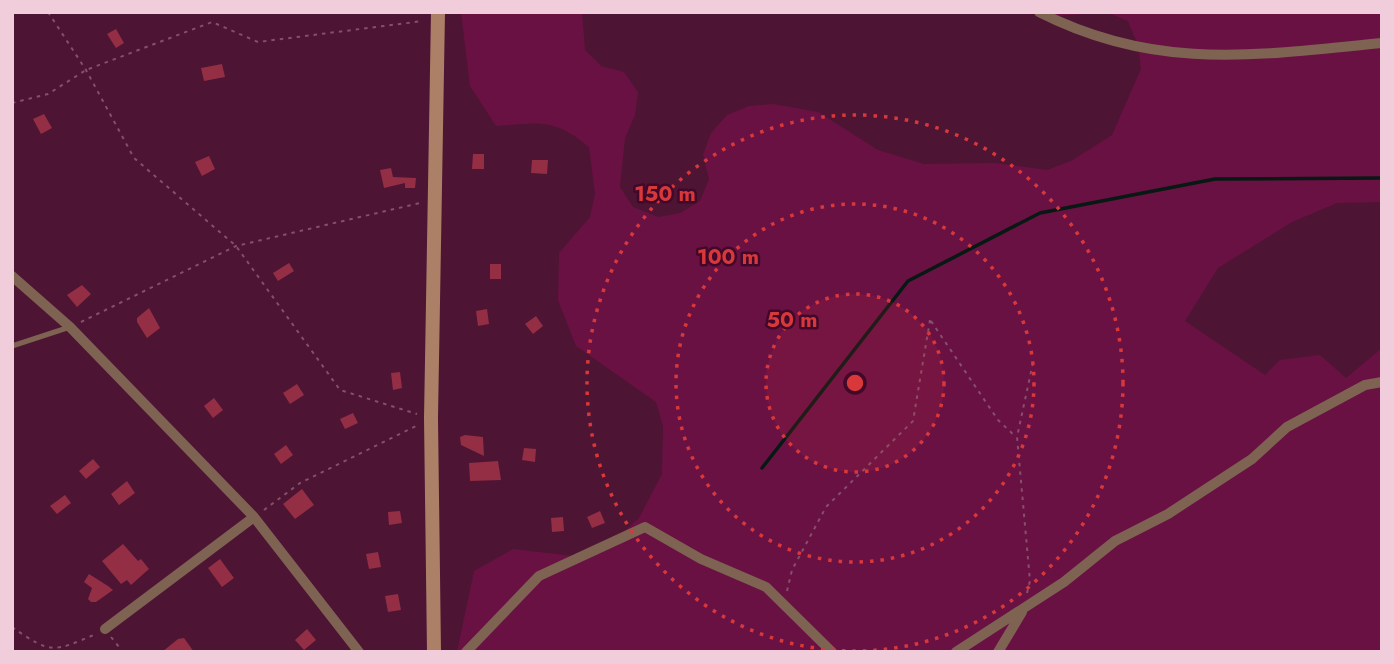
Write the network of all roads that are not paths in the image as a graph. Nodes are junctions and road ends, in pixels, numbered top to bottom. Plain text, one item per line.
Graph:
1 (1039, 12) edge
2 (438, 15) edge
3 (1382, 43) edge
4 (12, 276) edge
5 (70, 327) junction
6 (12, 346) edge
7 (1382, 382) edge
8 (254, 517) junction
9 (1024, 608) junction
10 (105, 629) road end
11 (359, 652) edge
12 (434, 652) edge
13 (466, 652) edge
14 (832, 652) edge
15 (956, 652) edge
16 (998, 652) edge

1 - 3 street
2 - 12 street
4 - 5 street
5 - 6 lane
5 - 8 street
7 - 9 street
8 - 10 street
8 - 11 street
9 - 15 street
9 - 16 street
13 - 14 street

